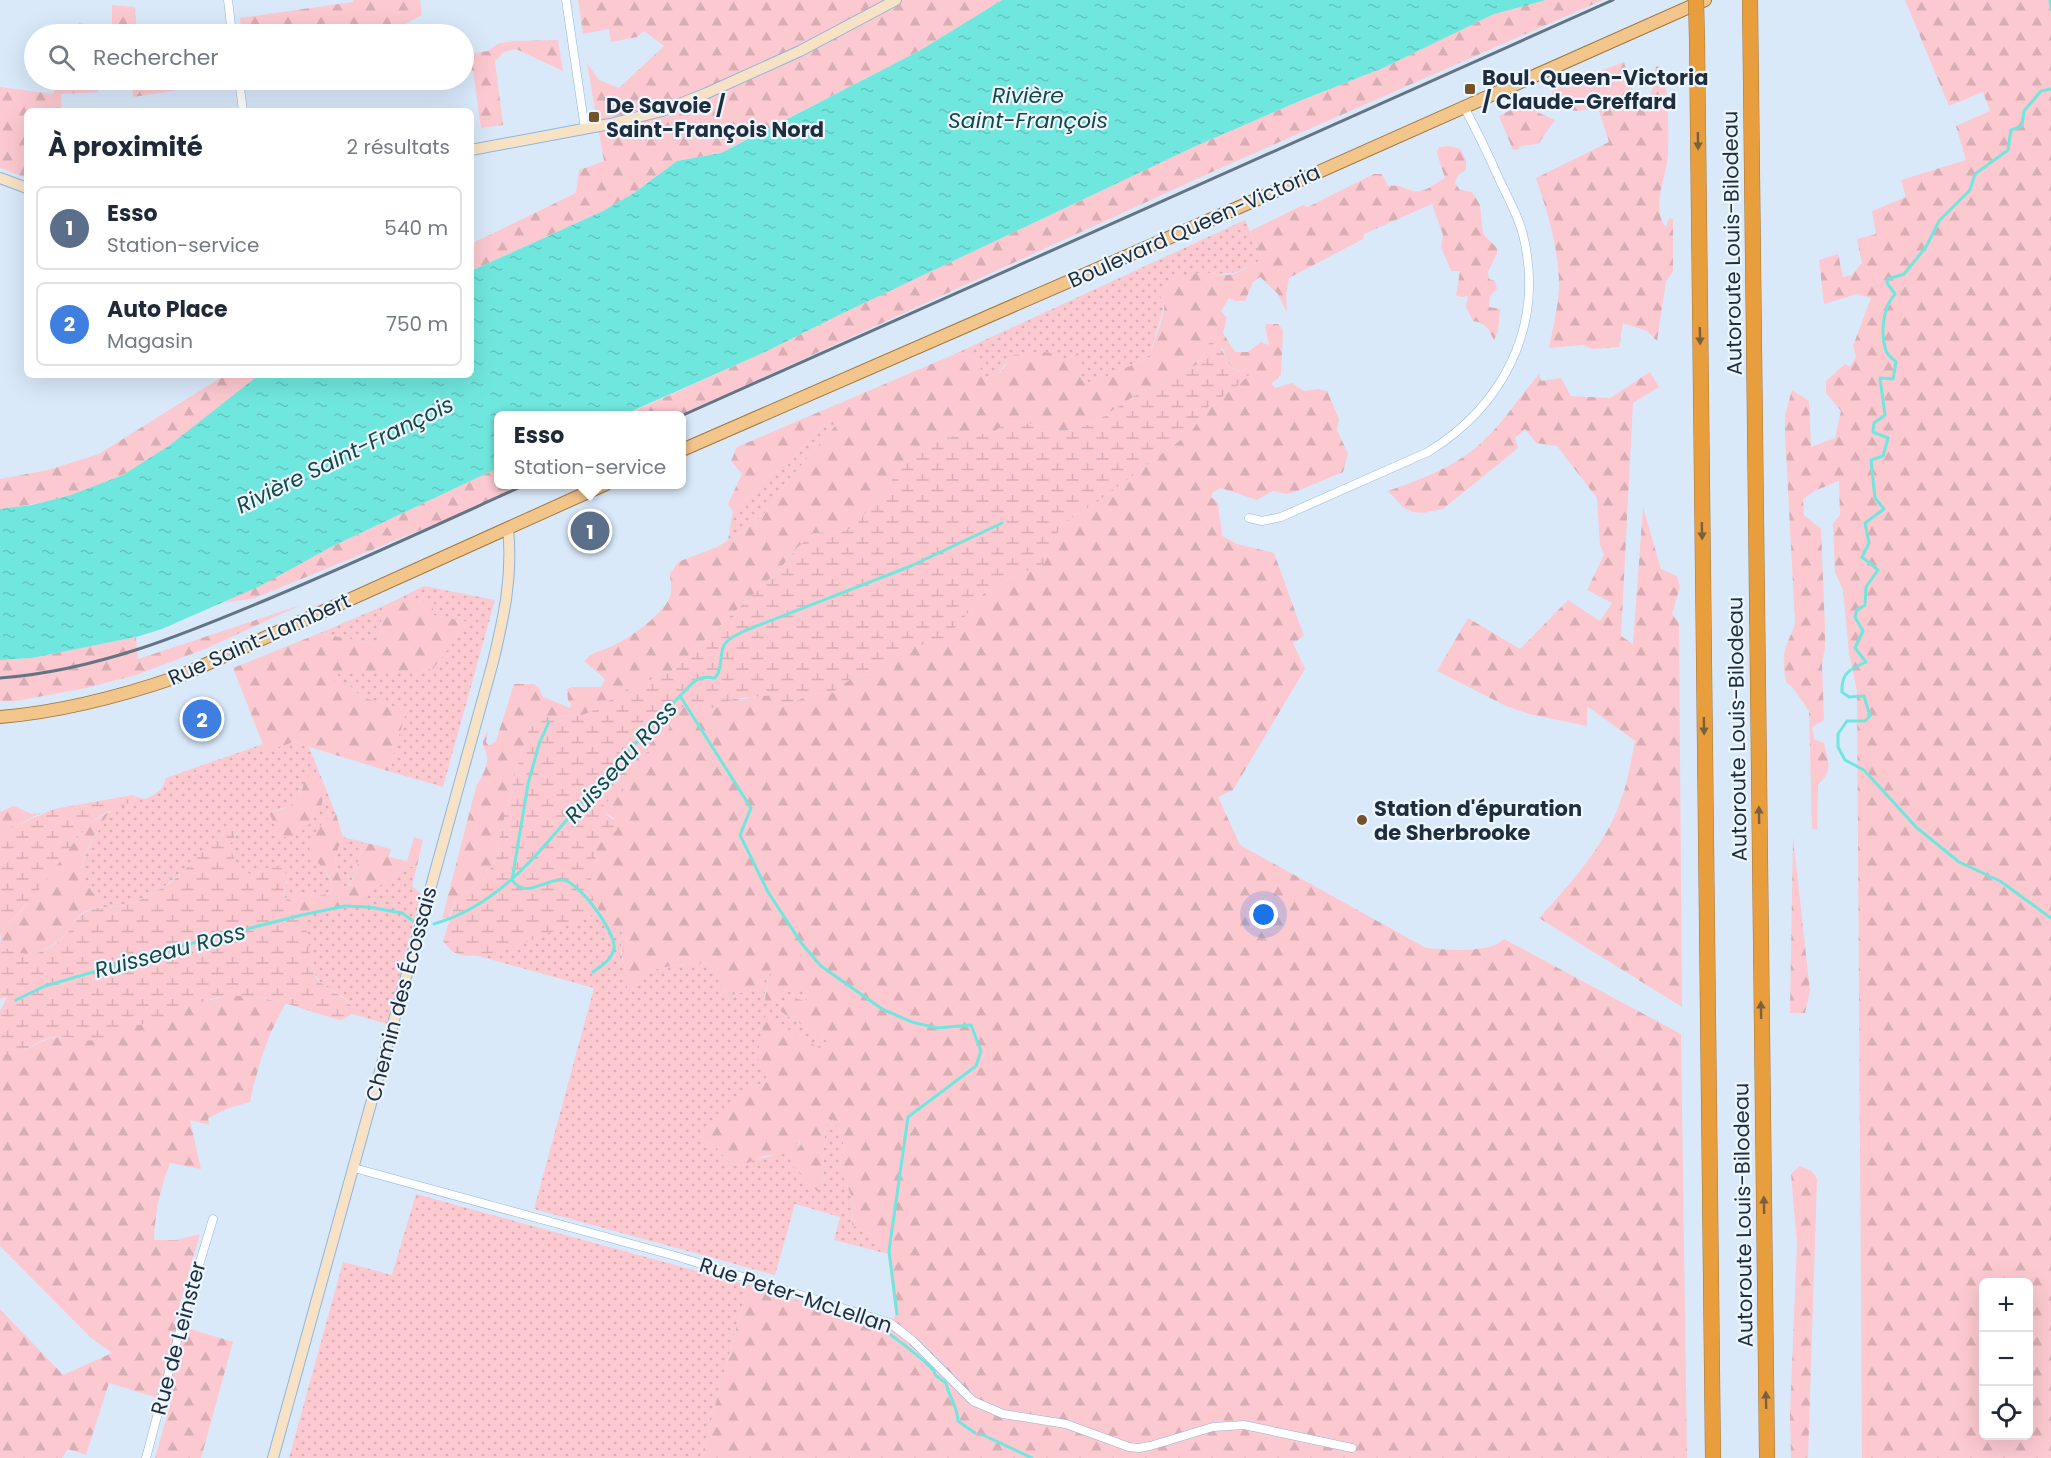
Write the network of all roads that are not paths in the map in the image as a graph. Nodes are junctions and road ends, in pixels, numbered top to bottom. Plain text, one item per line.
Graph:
1 (228, 0) edge
2 (566, 0) edge
3 (896, 0) edge
4 (1696, 0) edge
5 (1705, 0) edge
6 (1750, 0) edge
7 (231, 24) edge
8 (240, 90) edge
9 (1464, 107) junction
10 (243, 108) edge
11 (585, 129) junction
12 (474, 149) edge
13 (0, 178) edge
14 (24, 187) edge
15 (686, 448) edge
16 (595, 489) edge
17 (1249, 518) dead end
18 (508, 528) junction
19 (0, 717) edge
20 (354, 1168) junction
21 (213, 1219) dead end
22 (1352, 1448) dead end
23 (146, 1458) edge
24 (273, 1458) edge
25 (1713, 1458) edge
26 (1767, 1458) edge

1 - 7 street
2 - 11 street
3 - 11 main road
4 -> 25 highway, Autoroute Louis-Bilodeau, bridge
5 - 9 main road, Boulevard Queen-Victoria
26 -> 6 highway, Autoroute Louis-Bilodeau
8 - 10 street
9 - 15 main road, Boulevard Queen-Victoria
9 - 17 street
11 - 12 main road
13 - 14 main road
16 - 18 main road
18 - 19 main road, Rue Saint-Lambert
18 - 20 main road, Chemin des Écossais
20 - 22 street, Rue Peter-McLellan
20 - 24 main road, Chemin des Écossais
21 - 23 street, Rue de Leinster

